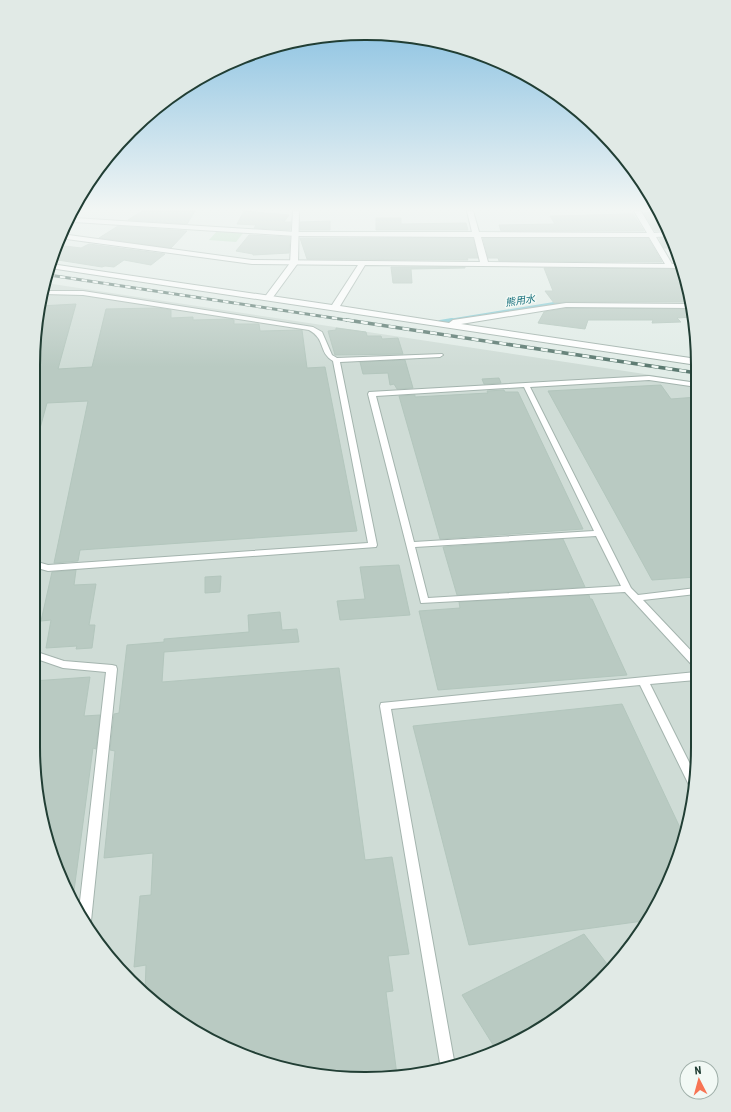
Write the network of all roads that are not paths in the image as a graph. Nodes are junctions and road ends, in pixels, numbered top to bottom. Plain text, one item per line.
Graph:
1 (290, 263) edge
2 (294, 263) junction
3 (668, 263) edge
4 (363, 264) junction
5 (485, 265) joint
6 (670, 266) junction
7 (676, 266) edge
8 (55, 267) edge
9 (48, 293) edge
10 (268, 298) junction
11 (686, 306) edge
12 (334, 309) junction
13 (440, 325) junction
14 (440, 355) dead end
15 (336, 360) junction
16 (691, 361) edge
17 (691, 384) edge
18 (526, 385) junction
19 (600, 533) junction
20 (410, 545) junction
21 (40, 566) edge
22 (627, 589) junction
23 (691, 592) edge
24 (636, 598) junction
25 (40, 656) edge
26 (691, 658) edge
27 (691, 677) edge
28 (644, 682) junction
29 (689, 774) edge
30 (85, 911) edge
31 (447, 1062) edge

1 - 2 street
2 - 4 street
2 - 10 street
3 - 6 street
4 - 5 street
4 - 12 street
5 - 6 street
6 - 7 street
8 - 10 street
9 - 15 lane
10 - 12 street
11 - 13 street
12 - 13 street
13 - 16 street
14 - 15 lane
15 - 21 lane
17 - 18 lane
18 - 19 lane
18 - 20 lane
19 - 20 lane
19 - 22 lane
20 - 22 lane
22 - 24 lane
23 - 24 lane
24 - 26 lane
25 - 30 lane
27 - 28 lane
28 - 29 lane
28 - 31 lane

